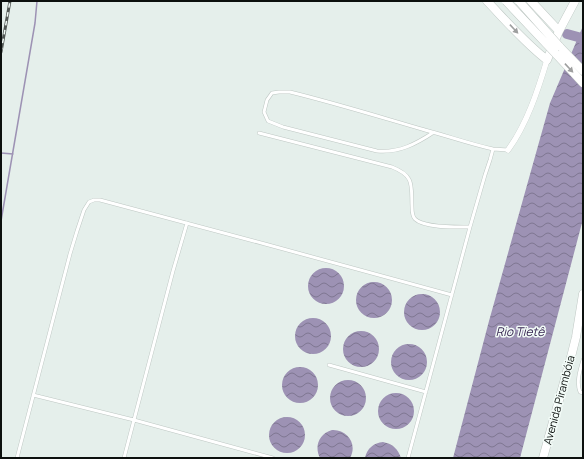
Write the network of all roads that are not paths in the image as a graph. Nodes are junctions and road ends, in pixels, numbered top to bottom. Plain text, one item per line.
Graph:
1 (487, 1) edge
2 (506, 1) edge
3 (519, 1) edge
4 (575, 1) edge
5 (535, 3) edge
6 (566, 18) junction
7 (549, 20) junction
8 (559, 31) junction
9 (547, 60) junction
10 (583, 71) edge
11 (583, 83) edge
12 (434, 132) junction
13 (259, 133) dead end
14 (493, 148) junction
15 (508, 150) joint
16 (187, 223) junction
17 (470, 227) junction
18 (583, 294) edge
19 (452, 295) junction
20 (583, 360) edge
21 (329, 365) dead end
22 (426, 392) junction
23 (583, 393) edge
24 (33, 395) junction
25 (134, 420) junction
26 (17, 458) edge
27 (124, 458) edge
28 (273, 458) edge
29 (408, 458) edge
30 (543, 458) edge

1 -> 9 main road
2 -> 11 main road, bridge
3 - 10 main road, bridge
4 - 6 main road
5 - 7 main road
6 - 7 main road
6 - 8 main road
7 - 8 main road
8 - 9 main road
9 - 15 street
12 - 12 lane
12 - 14 lane
13 - 17 lane
14 - 15 lane
14 - 17 lane
16 - 19 lane
16 - 24 lane
16 - 25 lane
17 - 19 lane
18 - 30 main road, Avenida Pirambóia
19 - 22 lane
20 - 23 lane
21 - 22 lane
22 - 29 lane
24 - 25 lane
24 - 26 lane
25 - 27 lane
25 - 28 lane

